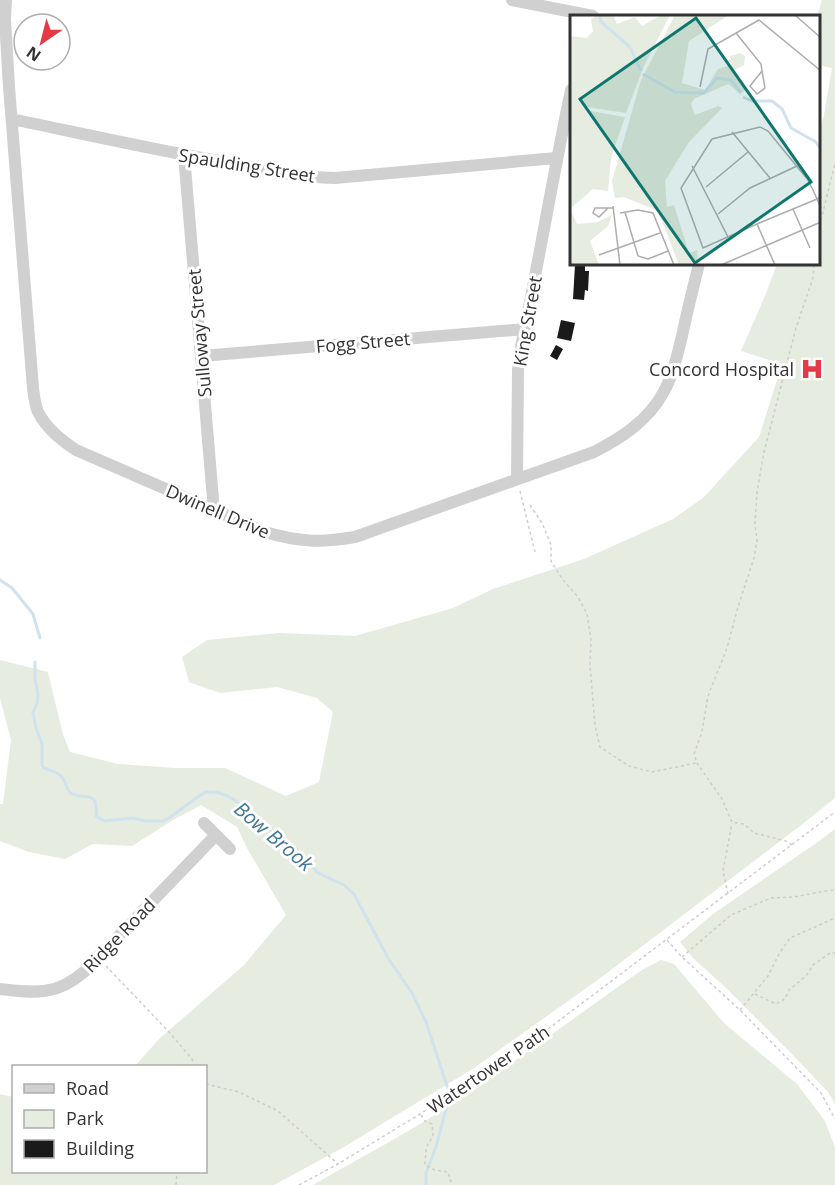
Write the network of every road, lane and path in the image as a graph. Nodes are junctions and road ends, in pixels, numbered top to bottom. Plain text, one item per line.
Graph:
1 (6, 0) edge
2 (512, 0) edge
3 (584, 15) edge
4 (570, 95) edge
5 (12, 119) junction
6 (184, 155) junction
7 (556, 159) junction
8 (835, 163) edge
9 (820, 228) edge
10 (699, 266) edge
11 (814, 266) edge
12 (525, 329) junction
13 (201, 356) junction
14 (517, 478) junction
15 (530, 506) dead end
16 (214, 511) junction
17 (535, 552) dead end
18 (697, 763) junction
19 (835, 812) edge
20 (732, 822) junction
21 (204, 823) dead end
22 (216, 835) junction
23 (793, 845) junction
24 (230, 849) dead end
25 (835, 890) edge
26 (728, 894) junction
27 (835, 918) edge
28 (667, 940) junction
29 (835, 953) edge
30 (98, 957) junction
31 (682, 957) junction
32 (0, 989) edge
33 (755, 993) junction
34 (740, 1010) junction
35 (194, 1065) edge
36 (207, 1084) edge
37 (420, 1114) junction
38 (835, 1119) edge
39 (338, 1164) junction
40 (299, 1185) edge
41 (452, 1185) edge

1 - 5 street, Dwinell Drive
2 - 3 street
4 - 7 street, King Street
5 - 6 street, Spaulding Street
5 - 16 street, Dwinell Drive
6 - 7 street, Spaulding Street
6 - 13 street, Sulloway Street
7 - 12 street, King Street
8 - 9 path
10 - 14 street, Dwinell Drive
11 - 18 path
12 - 13 street, Fogg Street
12 - 14 street, King Street
13 - 16 street, Sulloway Street
14 - 16 street, Dwinell Drive
14 - 17 path
15 - 18 path
18 - 20 path
19 - 23 path, Watertower Path
20 - 23 path
20 - 26 path
21 - 22 street
22 - 24 street
22 - 30 street, Ridge Road
23 - 26 path, Watertower Path
25 - 31 path
26 - 28 path, Watertower Path
27 - 33 path
28 - 31 path
28 - 37 path, Watertower Path
29 - 33 path
30 - 32 street, Ridge Road
30 - 35 path
31 - 34 path
33 - 34 path
34 - 38 path
36 - 39 path
37 - 39 path, Watertower Path
37 - 41 path
39 - 40 path, Watertower Path

